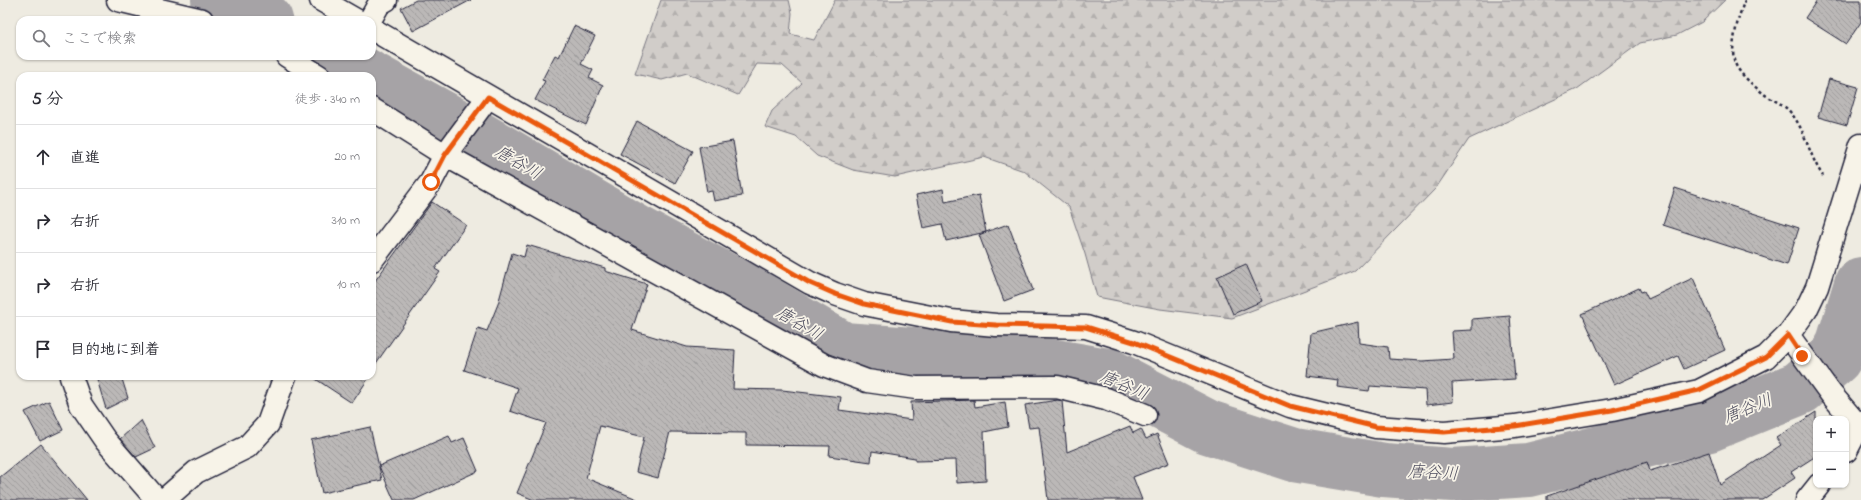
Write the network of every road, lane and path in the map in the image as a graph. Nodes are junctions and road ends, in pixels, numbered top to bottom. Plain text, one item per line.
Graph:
1 (118, 0) edge
2 (321, 0) edge
3 (386, 0) edge
4 (1745, 0) edge
5 (187, 16) edge
6 (349, 16) edge
7 (372, 16) edge
8 (376, 32) edge
9 (293, 60) edge
10 (313, 72) edge
11 (488, 97) junction
12 (376, 112) edge
13 (1861, 145) edge
14 (445, 155) junction
15 (1845, 199) junction
16 (376, 255) edge
17 (1788, 335) junction
18 (72, 380) edge
19 (284, 380) edge
20 (1145, 415) dead end
21 (1860, 426) edge
22 (1849, 446) edge
23 (1817, 488) edge
24 (157, 500) edge
25 (164, 500) edge
26 (1807, 500) edge

1 - 5 street
2 - 6 street
3 - 7 street
4 - 15 path
8 - 11 street
9 - 10 street
11 - 14 street
11 - 17 street
12 - 14 street
13 - 15 street
14 - 16 street
14 - 20 street
15 - 17 street
17 - 21 street
18 - 24 street
19 - 25 street
21 - 22 street
23 - 26 street

